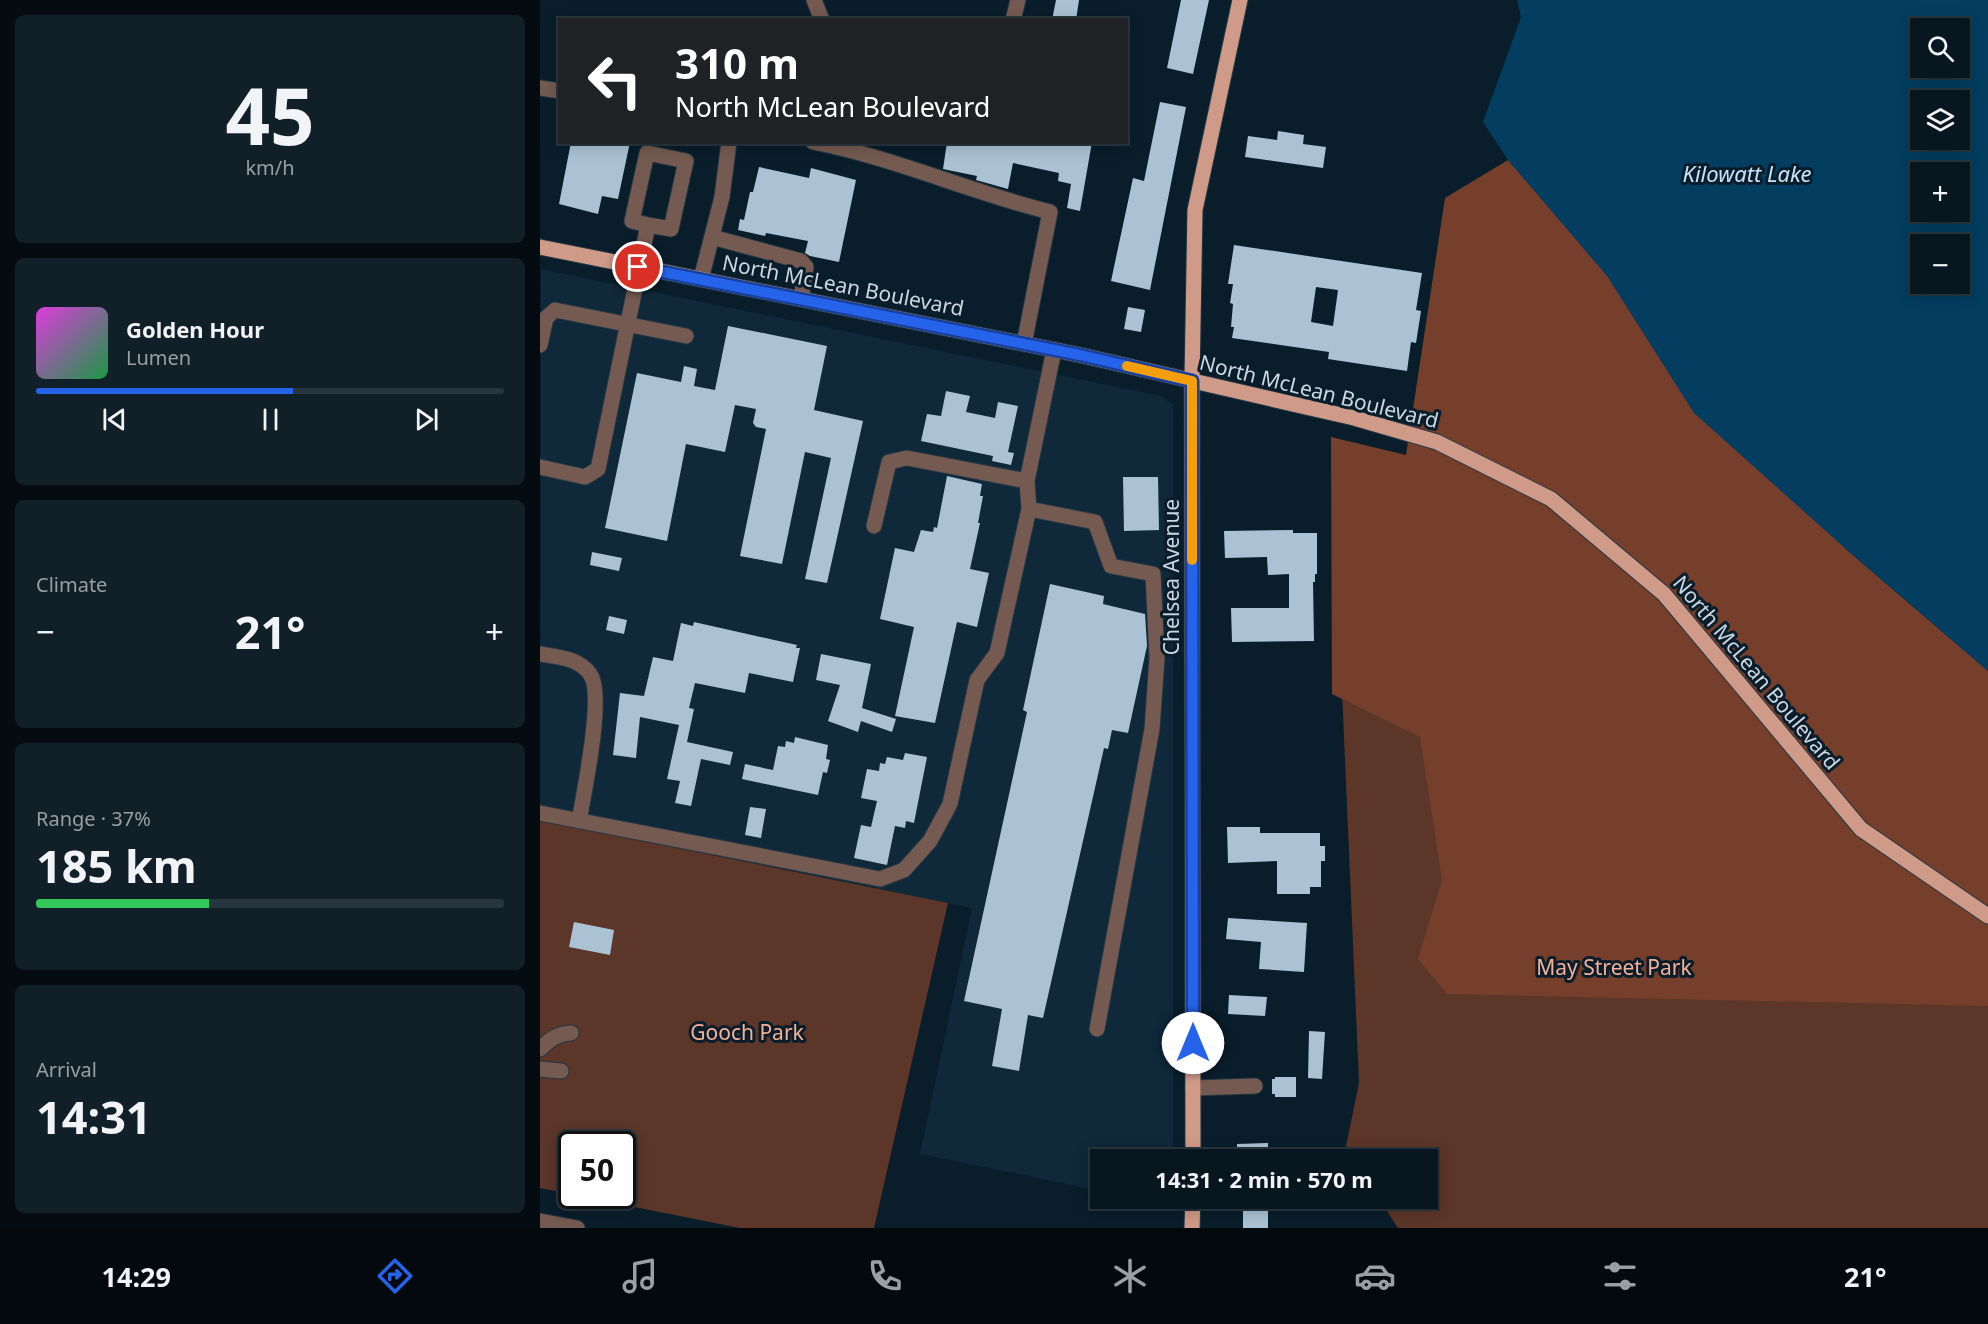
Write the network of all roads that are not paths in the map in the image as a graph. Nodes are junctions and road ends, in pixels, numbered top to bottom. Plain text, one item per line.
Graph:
1 (814, 0) edge
2 (1018, 0) edge
3 (1240, 0) edge
4 (821, 18) edge
5 (1014, 18) edge
6 (540, 88) edge
7 (558, 91) edge
8 (729, 144) edge
9 (824, 144) edge
10 (648, 225) junction
11 (712, 237) junction
12 (540, 247) edge
13 (638, 267) junction
14 (701, 279) junction
15 (801, 299) junction
16 (626, 325) junction
17 (686, 336) dead end
18 (1024, 344) junction
19 (540, 345) edge
20 (1054, 350) junction
21 (1192, 381) junction
22 (540, 467) edge
23 (1027, 481) junction
24 (1029, 509) junction
25 (874, 526) dead end
26 (540, 654) edge
27 (540, 813) edge
28 (579, 820) junction
29 (1988, 916) edge
30 (1097, 1029) dead end
31 (571, 1033) dead end
32 (540, 1049) edge
33 (540, 1069) edge
34 (561, 1071) dead end
35 (1255, 1086) dead end
36 (1193, 1088) junction
37 (1193, 1149) edge
38 (1192, 1209) edge
39 (540, 1221) edge
40 (577, 1228) edge
41 (1192, 1228) edge

1 - 4 street
2 - 5 street
3 - 21 main road, Chelsea Avenue
6 - 7 street
8 - 11 street
9 - 18 street
10 - 10 street
10 - 13 street
11 - 14 street
11 - 15 street
12 - 13 main road, North McLean Boulevard
13 - 14 main road, North McLean Boulevard
13 - 16 street
14 - 15 main road, North McLean Boulevard
15 - 18 main road, North McLean Boulevard
16 - 17 street
16 - 19 street
16 - 22 street
18 - 20 main road, North McLean Boulevard
20 - 21 main road, North McLean Boulevard
20 - 23 street
21 - 29 main road, North McLean Boulevard
21 - 36 main road, Chelsea Avenue
23 - 24 street
23 - 25 street
24 - 28 street
24 - 30 street
26 - 28 street
27 - 28 street
31 - 32 street
33 - 34 street
35 - 36 street
36 - 37 main road, Chelsea Avenue
38 - 41 main road
39 - 40 street

